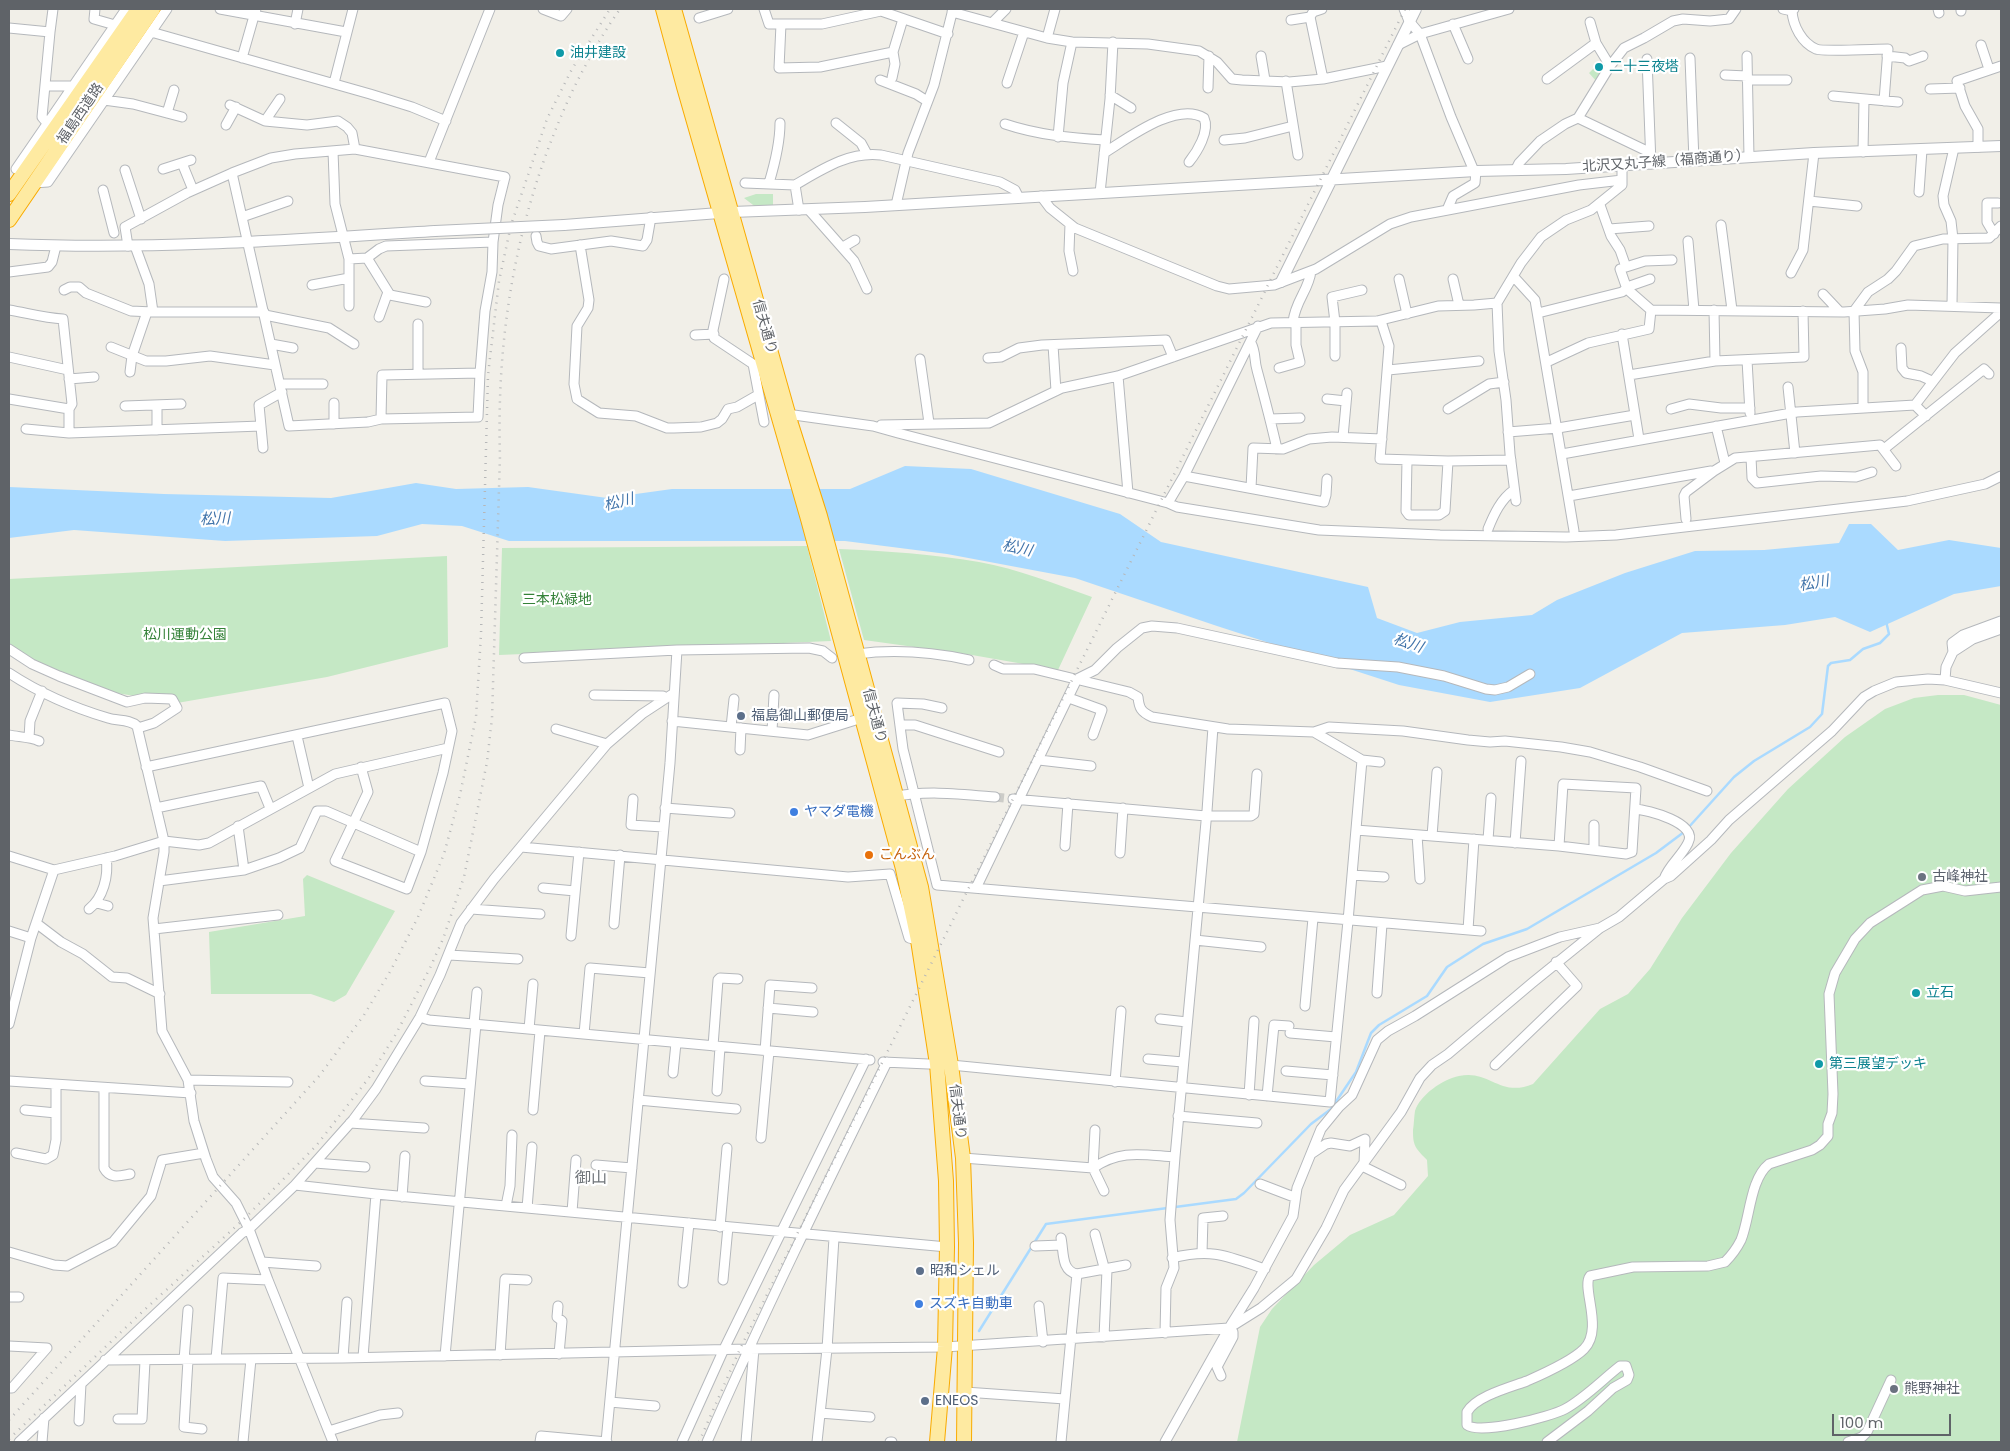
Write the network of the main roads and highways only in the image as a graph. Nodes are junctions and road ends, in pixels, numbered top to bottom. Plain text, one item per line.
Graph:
1 (138, 9) edge
2 (153, 9) edge
3 (663, 9) edge
4 (674, 9) edge
5 (16, 171) edge
6 (9, 194) edge
7 (726, 212) junction
8 (9, 220) edge
9 (788, 421) junction
10 (852, 650) junction
11 (890, 797) junction
12 (937, 1442) edge
13 (964, 1442) edge

1 - 5 highway, 福島西道路
2 - 8 highway, 福島西道路
3 - 7 highway, 信夫通り
4 - 7 highway, 信夫通り
5 - 6 highway, 福島西道路
7 - 9 highway, 信夫通り
7 - 9 highway, 信夫通り
9 - 10 highway, 信夫通り
10 - 11 highway, 信夫通り
10 - 11 highway, 信夫通り
11 - 12 highway, 信夫通り
11 - 13 highway, 信夫通り

